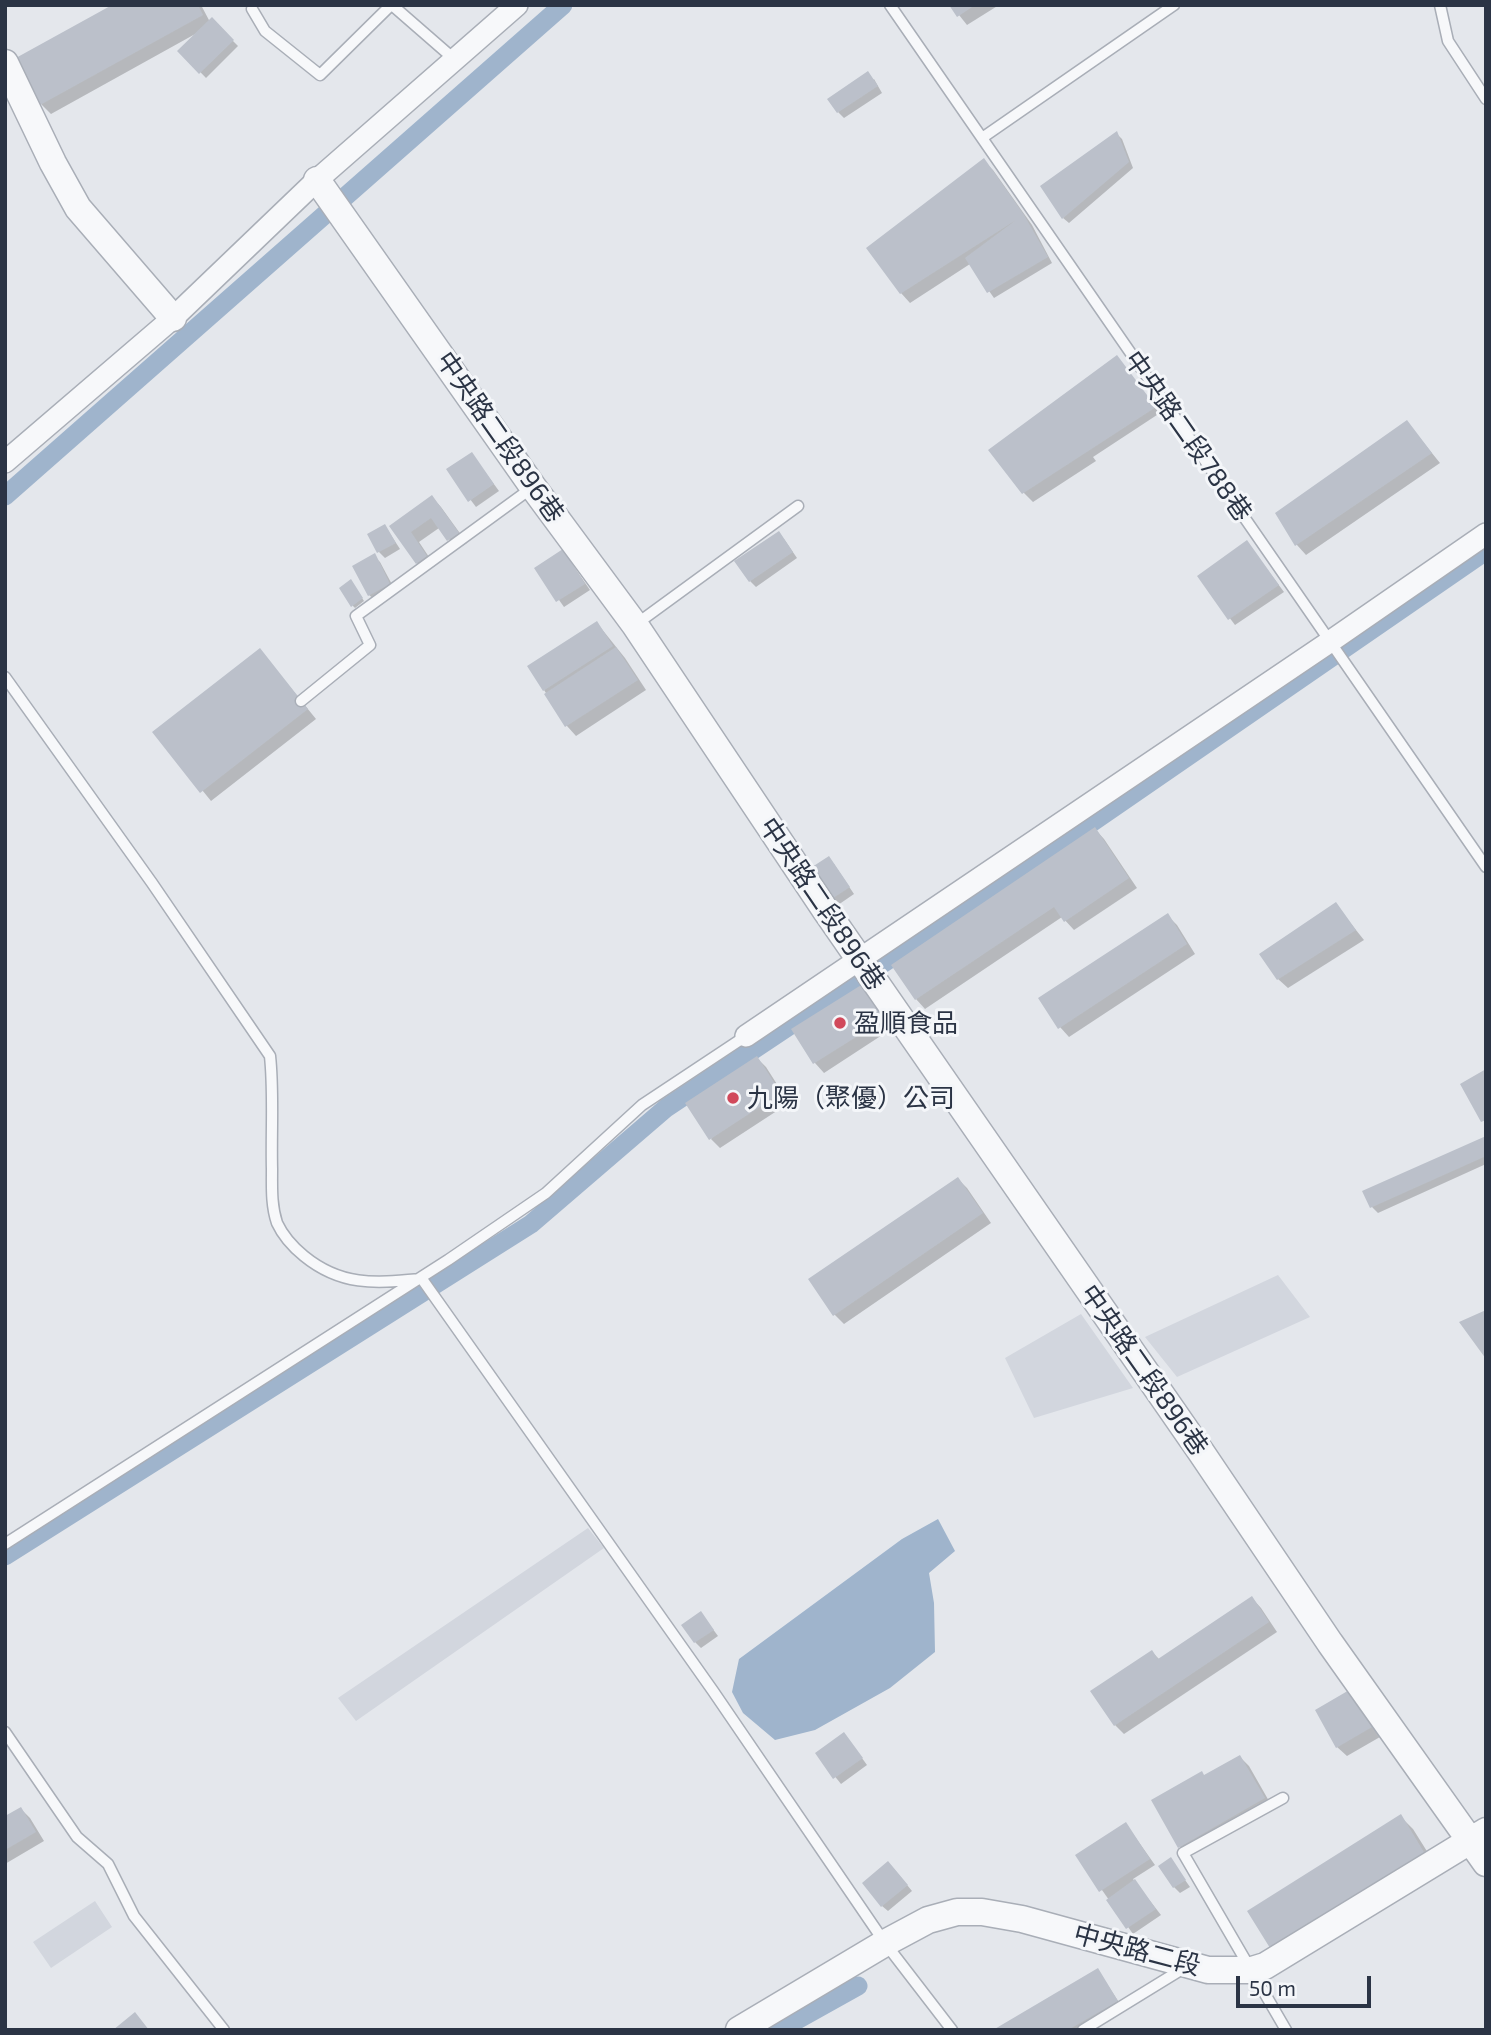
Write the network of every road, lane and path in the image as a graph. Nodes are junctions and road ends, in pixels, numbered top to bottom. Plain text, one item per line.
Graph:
1 (391, 5) edge
2 (517, 5) edge
3 (890, 5) edge
4 (1174, 5) edge
5 (1440, 5) edge
6 (252, 9) dead end
7 (454, 59) junction
8 (5, 63) edge
9 (1486, 99) edge
10 (982, 138) junction
11 (317, 180) junction
12 (173, 318) junction
13 (5, 462) edge
14 (533, 486) junction
15 (798, 506) dead end
16 (1486, 534) edge
17 (635, 625) junction
18 (1331, 641) junction
19 (5, 677) edge
20 (301, 701) dead end
21 (1486, 867) edge
22 (859, 958) junction
23 (746, 1036) joint
24 (422, 1279) junction
25 (5, 1544) edge
26 (5, 1732) edge
27 (1283, 1798) dead end
28 (1478, 1836) edge
29 (1486, 1863) edge
30 (885, 1943) junction
31 (1189, 1965) junction
32 (1252, 1970) junction
33 (224, 2030) edge
34 (739, 2030) edge
35 (953, 2030) edge
36 (1083, 2030) edge
37 (1286, 2030) edge

1 - 6 lane
1 - 7 lane
2 - 7 street
3 - 10 lane, 中央路二段788巷
4 - 10 lane
5 - 9 lane
7 - 11 street
8 - 12 street
10 - 18 lane, 中央路二段788巷
11 - 12 street
11 - 14 street, 中央路二段896巷
12 - 13 street
14 - 17 street, 中央路二段896巷
14 - 20 lane
15 - 17 lane
16 - 18 street
17 - 22 street, 中央路二段896巷
18 - 21 lane, 中央路二段788巷
18 - 22 street
19 - 24 lane
22 - 23 street
22 - 28 street, 中央路二段896巷
23 - 24 lane
24 - 25 lane
24 - 30 lane
26 - 33 lane
27 - 32 lane
28 - 29 street, 中央路二段896巷
28 - 32 street, 中央路二段
30 - 31 street, 中央路二段
30 - 34 street, 中央路二段
30 - 35 lane
31 - 32 street, 中央路二段
31 - 36 lane
32 - 37 lane

